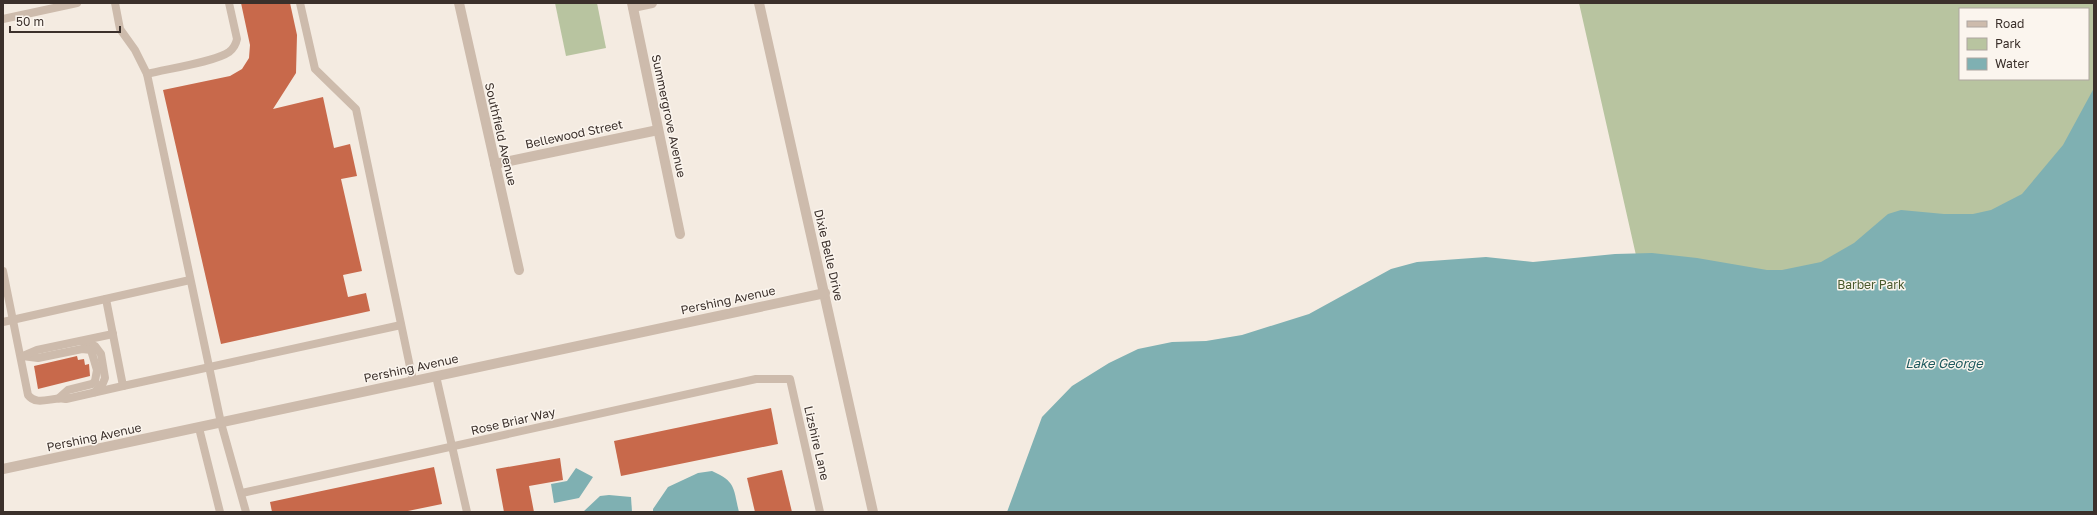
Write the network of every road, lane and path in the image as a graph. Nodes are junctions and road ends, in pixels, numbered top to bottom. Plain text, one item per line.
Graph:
1 (77, 3) edge
2 (114, 3) edge
3 (229, 3) edge
4 (300, 3) edge
5 (459, 3) edge
6 (652, 3) edge
7 (759, 3) edge
8 (633, 5) edge
9 (3, 19) edge
10 (147, 74) junction
11 (658, 130) junction
12 (495, 164) junction
13 (680, 234) dead end
14 (519, 270) dead end
15 (3, 271) edge
16 (190, 280) junction
17 (825, 293) junction
18 (106, 299) junction
19 (14, 319) junction
20 (3, 322) edge
21 (402, 325) junction
22 (113, 334) junction
23 (80, 341) junction
24 (22, 356) junction
25 (210, 367) junction
26 (436, 376) junction
27 (790, 379) joint
28 (413, 380) junction
29 (123, 386) junction
30 (94, 393) junction
31 (59, 398) junction
32 (221, 423) junction
33 (199, 428) junction
34 (453, 447) junction
35 (3, 469) edge
36 (242, 493) junction
37 (220, 512) edge
38 (246, 512) edge
39 (467, 512) edge
40 (820, 512) edge
41 (873, 512) edge

1 - 9 lane
2 - 10 lane
3 - 10 lane
4 - 21 lane
5 - 12 street, Southfield Avenue
6 - 8 street
7 - 17 street, Dixie Belle Drive
8 - 11 street, Summergrove Avenue
10 - 16 lane
11 - 12 street, Bellewood Street
11 - 13 street, Summergrove Avenue
12 - 14 street, Southfield Avenue
15 - 19 lane
16 - 18 lane
16 - 25 lane
17 - 26 street, Pershing Avenue
17 - 41 street, Dixie Belle Drive
18 - 19 lane
18 - 22 lane
19 - 20 lane
19 - 24 lane
21 - 25 lane
21 - 28 lane
22 - 23 lane
22 - 29 lane
23 - 24 lane
23 - 30 lane
24 - 31 lane
24 - 31 lane
25 - 29 lane
25 - 32 lane
26 - 28 street, Pershing Avenue
26 - 34 lane
27 - 34 lane, Rose Briar Way
27 - 40 lane, Lizshire Lane
28 - 32 street, Pershing Avenue
29 - 30 lane
30 - 31 lane
32 - 33 street, Pershing Avenue
32 - 36 lane
33 - 35 street, Pershing Avenue
33 - 37 lane
34 - 36 lane, Rose Briar Way
34 - 39 lane
36 - 38 lane

